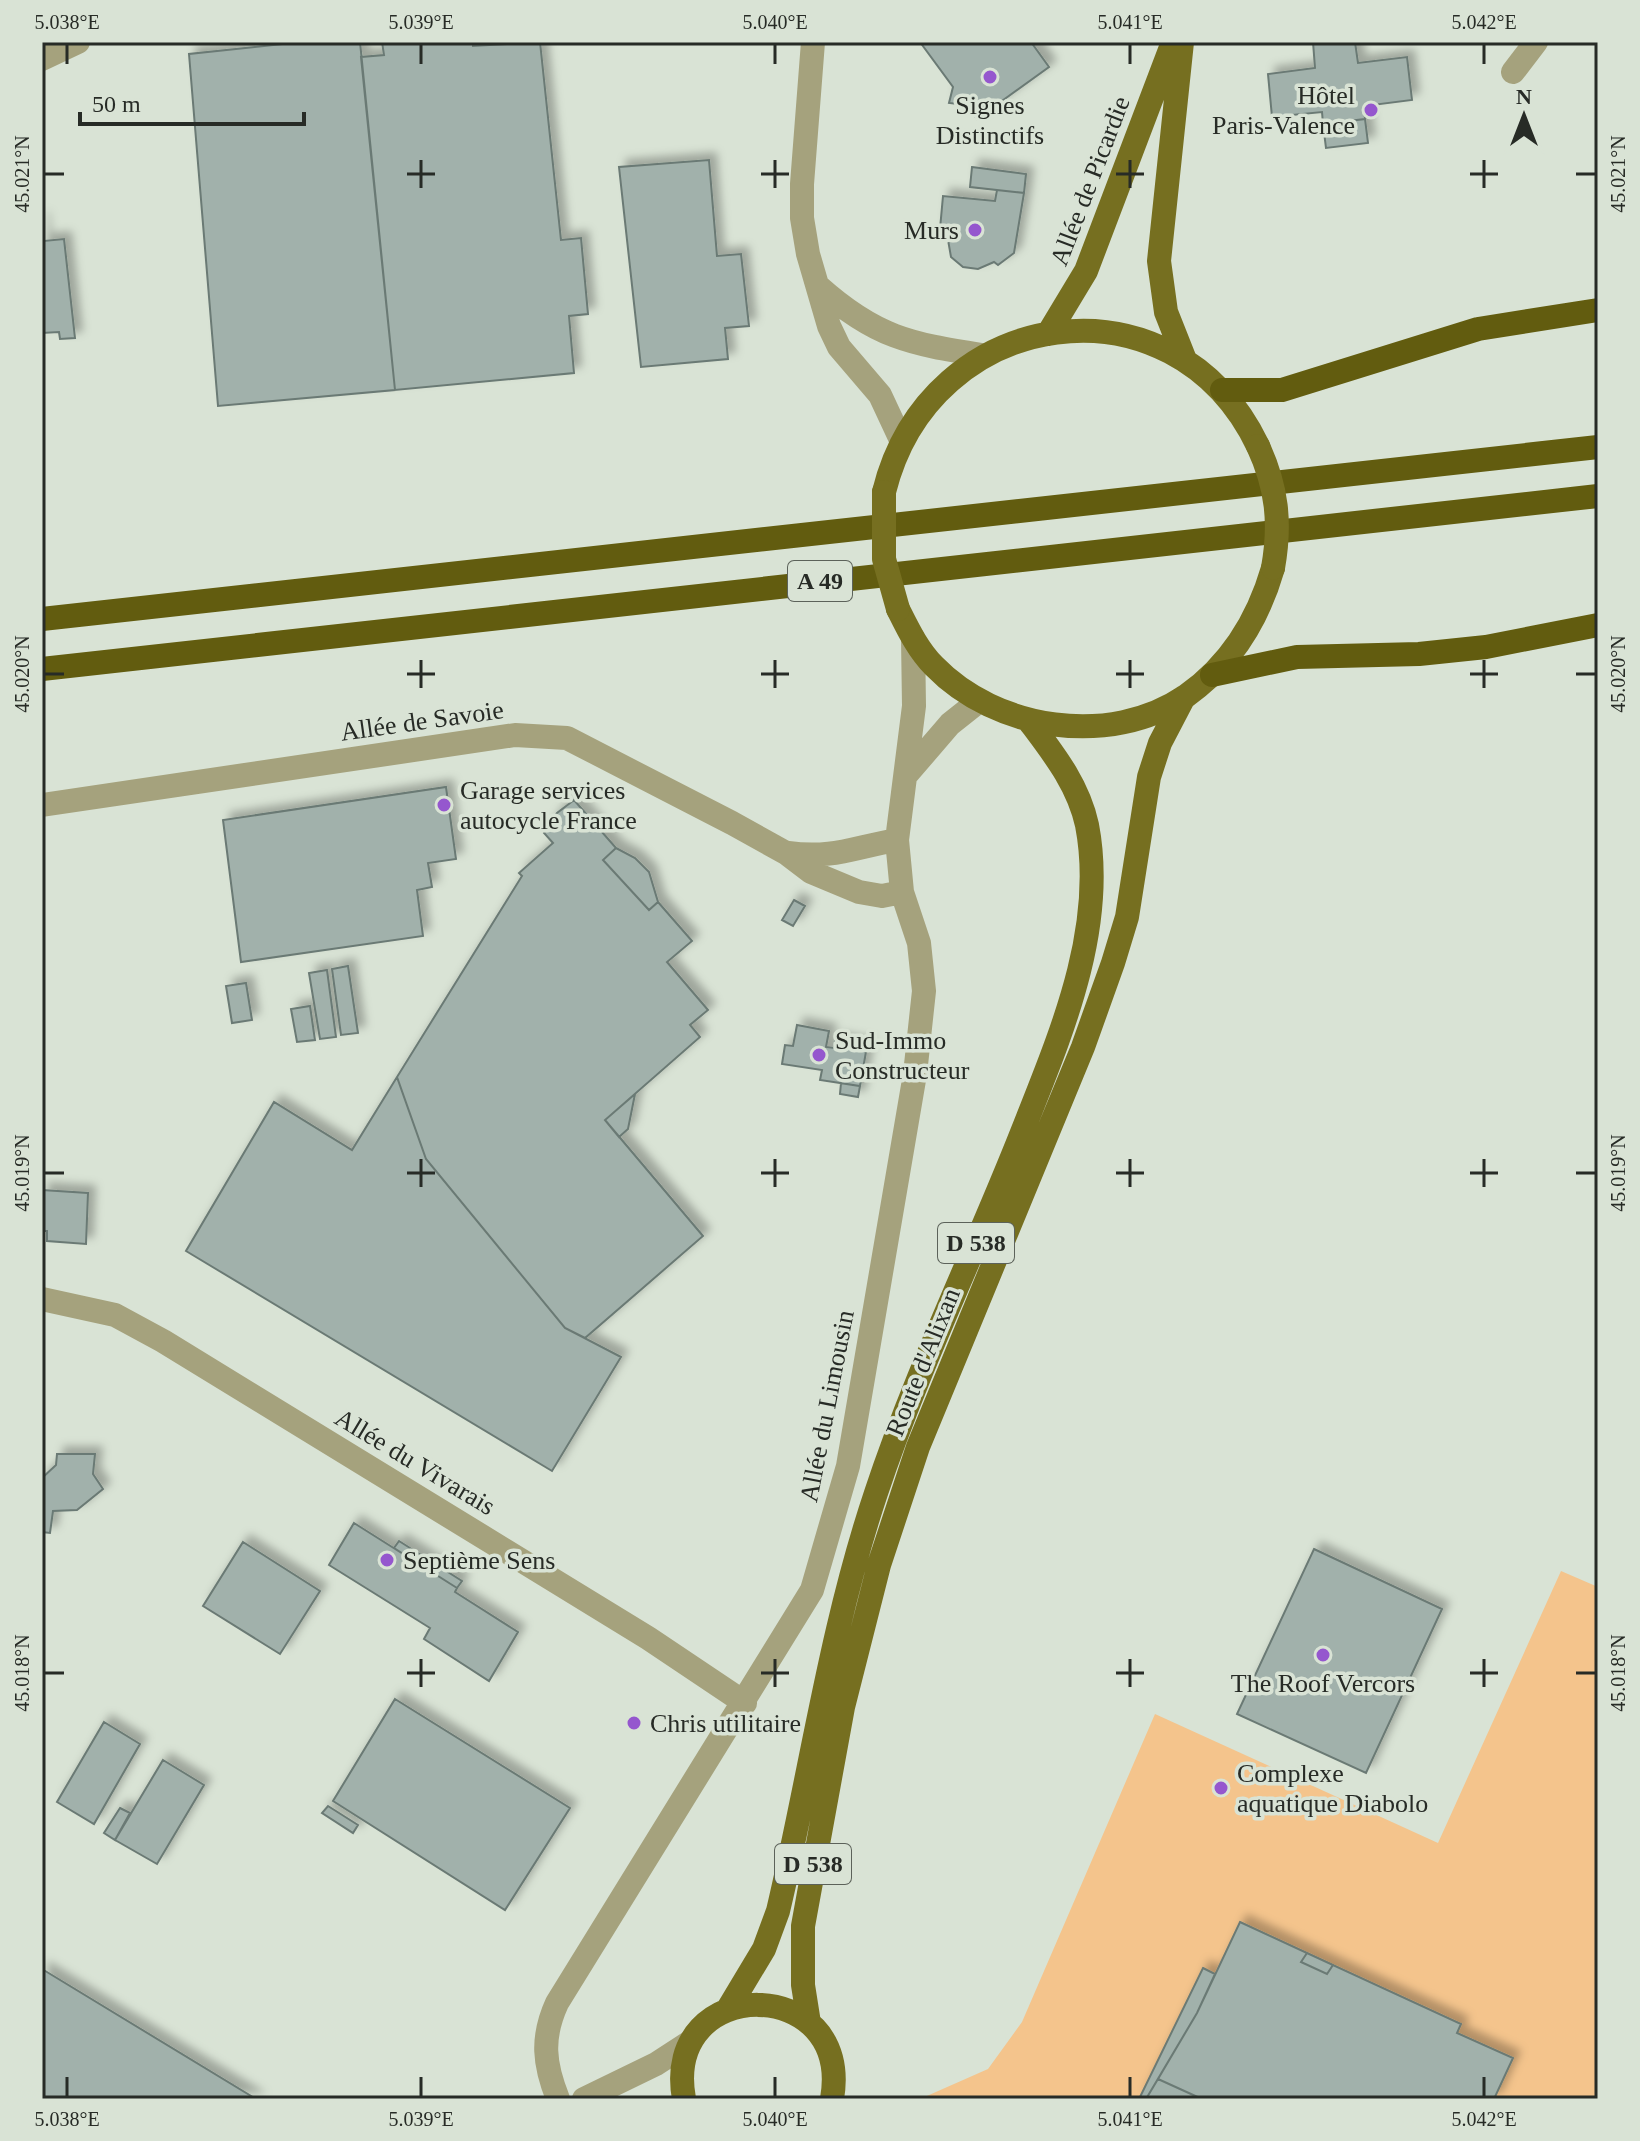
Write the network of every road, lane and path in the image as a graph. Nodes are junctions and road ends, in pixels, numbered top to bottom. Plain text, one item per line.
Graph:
1 (78, 42) edge
2 (813, 42) edge
3 (1173, 42) edge
4 (1182, 42) edge
5 (1536, 42) edge
6 (42, 59) edge
7 (1513, 72) dead end
8 (819, 287) junction
9 (1598, 310) edge
10 (1048, 334) junction
11 (982, 355) junction
12 (1185, 360) junction
13 (1222, 390) junction
14 (901, 440) junction
15 (1598, 447) edge
16 (1598, 496) edge
17 (42, 619) edge
18 (1598, 625) edge
19 (913, 638) junction
20 (42, 669) edge
21 (1212, 675) junction
22 (1184, 697) junction
23 (979, 701) junction
24 (1029, 721) junction
25 (905, 776) junction
26 (42, 805) edge
27 (897, 840) junction
28 (786, 853) junction
29 (902, 892) junction
30 (42, 1299) edge
31 (745, 1703) junction
32 (728, 2009) junction
33 (809, 2023) junction
34 (690, 2042) junction
35 (558, 2099) edge
36 (584, 2099) edge
37 (684, 2099) edge
38 (832, 2099) edge

1 - 6 street
2 - 8 street
3 - 10 main road, Allée de Picardie
4 - 12 main road
5 - 7 street
8 - 11 street
8 - 14 street
9 - 13 highway
10 - 11 main road
10 - 12 main road
11 - 14 main road
12 - 13 main road
13 - 21 main road, bridge
14 - 19 main road, bridge
15 - 17 highway, A 49
16 - 20 highway, A 49
18 - 21 highway
19 - 23 main road
19 - 25 street, Allée du Limousin
21 - 22 main road
22 - 24 main road
22 - 33 main road, Route d'Alixan / D 538
23 - 24 main road
23 - 25 street
24 - 32 main road, Route d'Alixan / D 538
25 - 27 street, Allée du Limousin
26 - 28 street, Allée de Savoie
27 - 28 street, Allée de Savoie
27 - 29 street, Allée du Limousin
28 - 29 street, Allée de Savoie
29 - 31 street, Allée du Limousin
30 - 31 street, Allée du Vivarais
31 - 35 street, Allée du Limousin
32 - 33 main road, Route d'Alixan
32 - 34 main road, Route d'Alixan
33 - 38 main road, Route d'Alixan
34 - 36 street
34 - 37 main road

